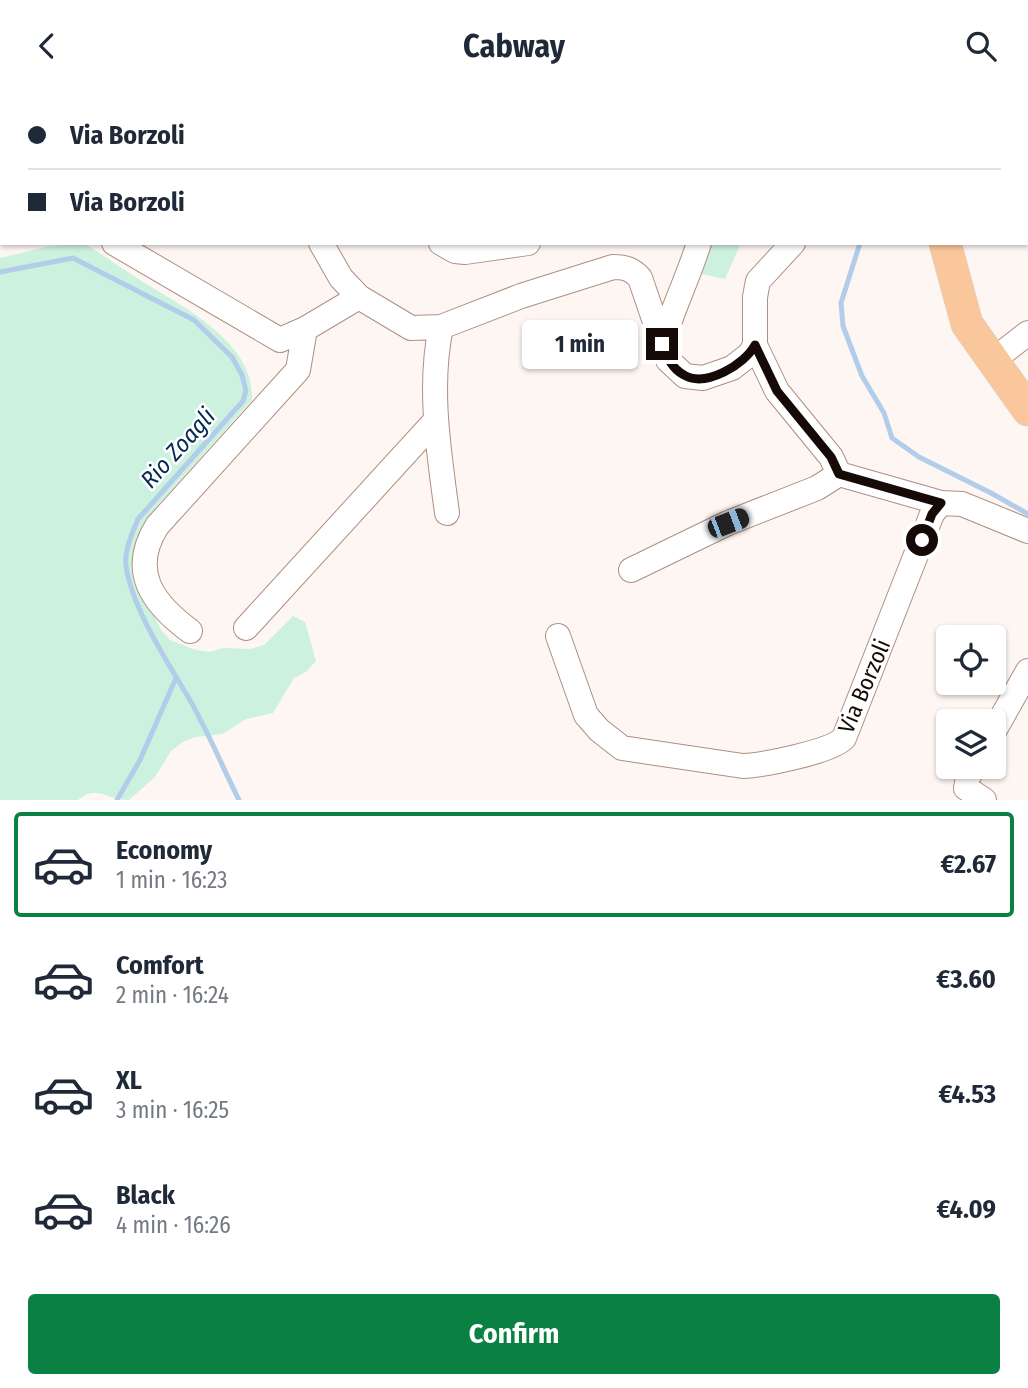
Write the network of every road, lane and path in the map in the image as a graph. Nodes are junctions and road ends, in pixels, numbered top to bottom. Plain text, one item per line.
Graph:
1 (117, 245) edge
2 (322, 245) edge
3 (444, 245) edge
4 (514, 245) edge
5 (698, 245) edge
6 (791, 245) edge
7 (946, 245) edge
8 (359, 297) junction
9 (441, 327) junction
10 (305, 329) junction
11 (1028, 333) edge
12 (662, 344) junction
13 (755, 345) junction
14 (992, 361) junction
15 (1028, 410) edge
16 (436, 421) junction
17 (839, 474) junction
18 (941, 503) junction
19 (447, 513) dead end
20 (1028, 531) edge
21 (631, 570) dead end
22 (246, 628) dead end
23 (190, 631) dead end
24 (558, 636) dead end
25 (1028, 671) edge
26 (1006, 710) edge
27 (968, 779) edge
28 (984, 800) edge

1 - 10 street
2 - 8 street
3 - 4 street
5 - 12 street
6 - 13 street
7 - 14 main road
8 - 9 street
8 - 10 street
9 - 12 street
9 - 16 street
10 - 23 street
11 - 14 street
12 - 13 street
13 - 17 street
14 - 15 main road
16 - 19 street
16 - 22 street
17 - 18 street
17 - 21 street
18 - 20 street
18 - 24 street, Via Borzoli
25 - 26 street
27 - 28 street

